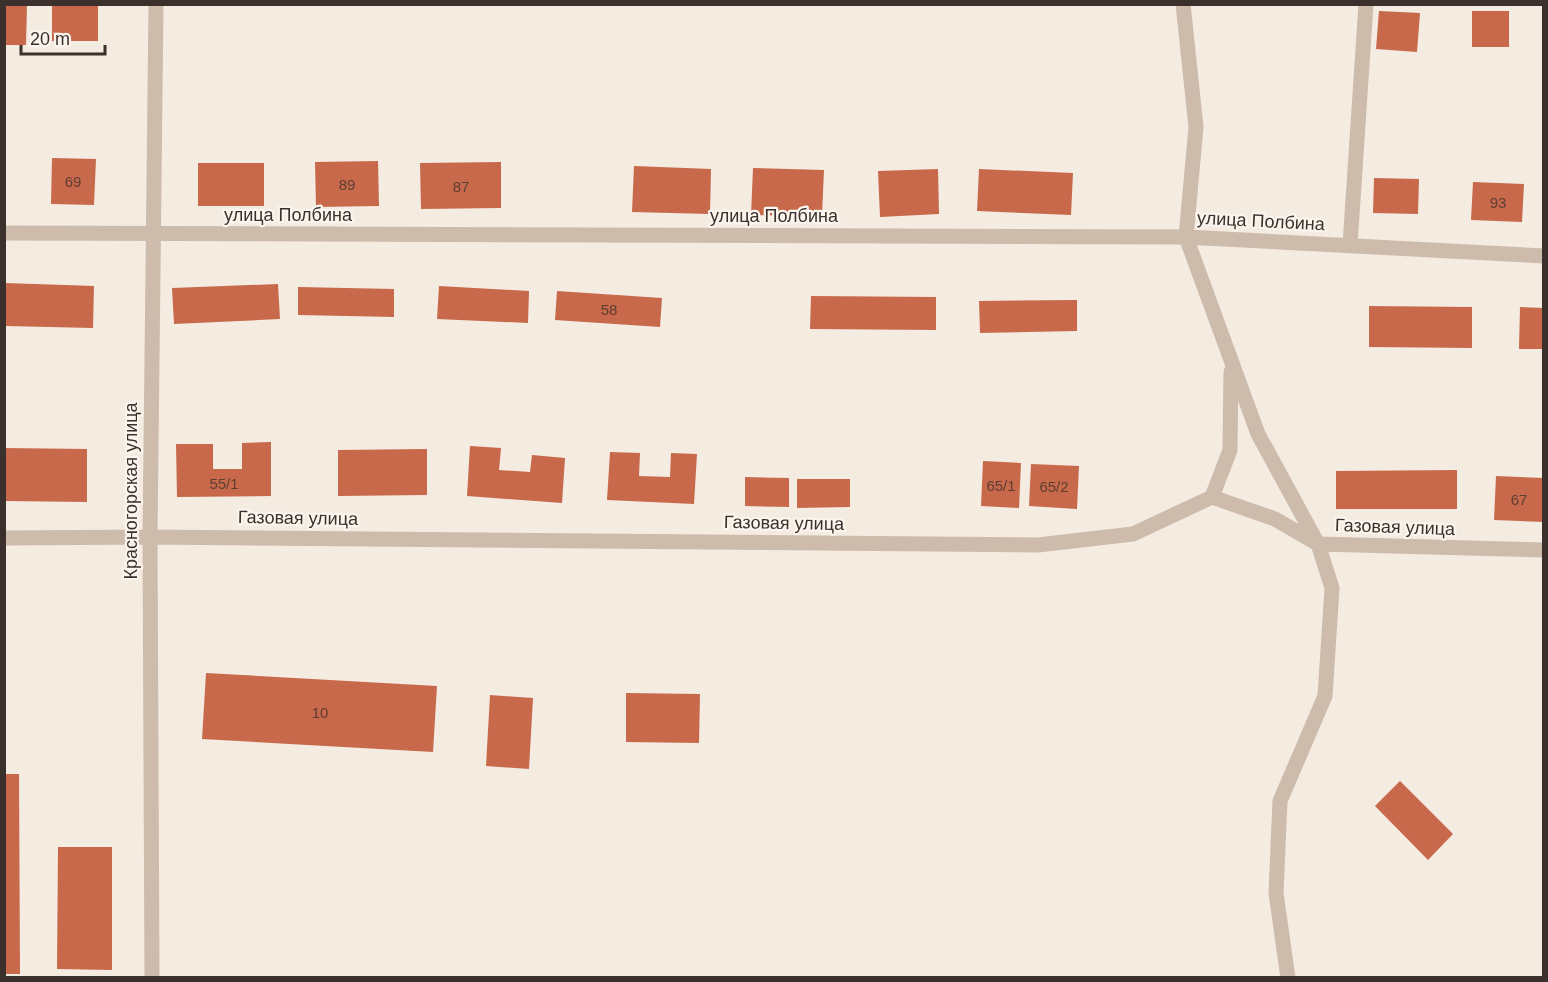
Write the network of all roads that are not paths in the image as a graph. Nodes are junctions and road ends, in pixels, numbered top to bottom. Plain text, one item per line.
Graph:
1 (156, 4) edge
2 (1183, 4) edge
3 (1366, 4) edge
4 (4, 233) edge
5 (153, 234) junction
6 (1186, 237) junction
7 (1350, 245) junction
8 (1544, 256) edge
9 (1231, 364) junction
10 (1212, 497) junction
11 (150, 537) junction
12 (4, 538) edge
13 (1318, 544) junction
14 (1544, 550) edge
15 (152, 978) edge
16 (1288, 978) edge

1 - 5 street, Красногорская улица
2 - 6 street
3 - 7 street
4 - 5 street, улица Полбина
5 - 6 street, улица Полбина
5 - 11 street, Красногорская улица
6 - 7 street, улица Полбина
6 - 9 street
7 - 8 street, улица Полбина
9 - 10 street
9 - 13 street
10 - 11 street, Газовая улица
10 - 13 street, Газовая улица
11 - 12 street, Газовая улица
11 - 15 street, Красногорская улица
13 - 14 street, Газовая улица
13 - 16 street

